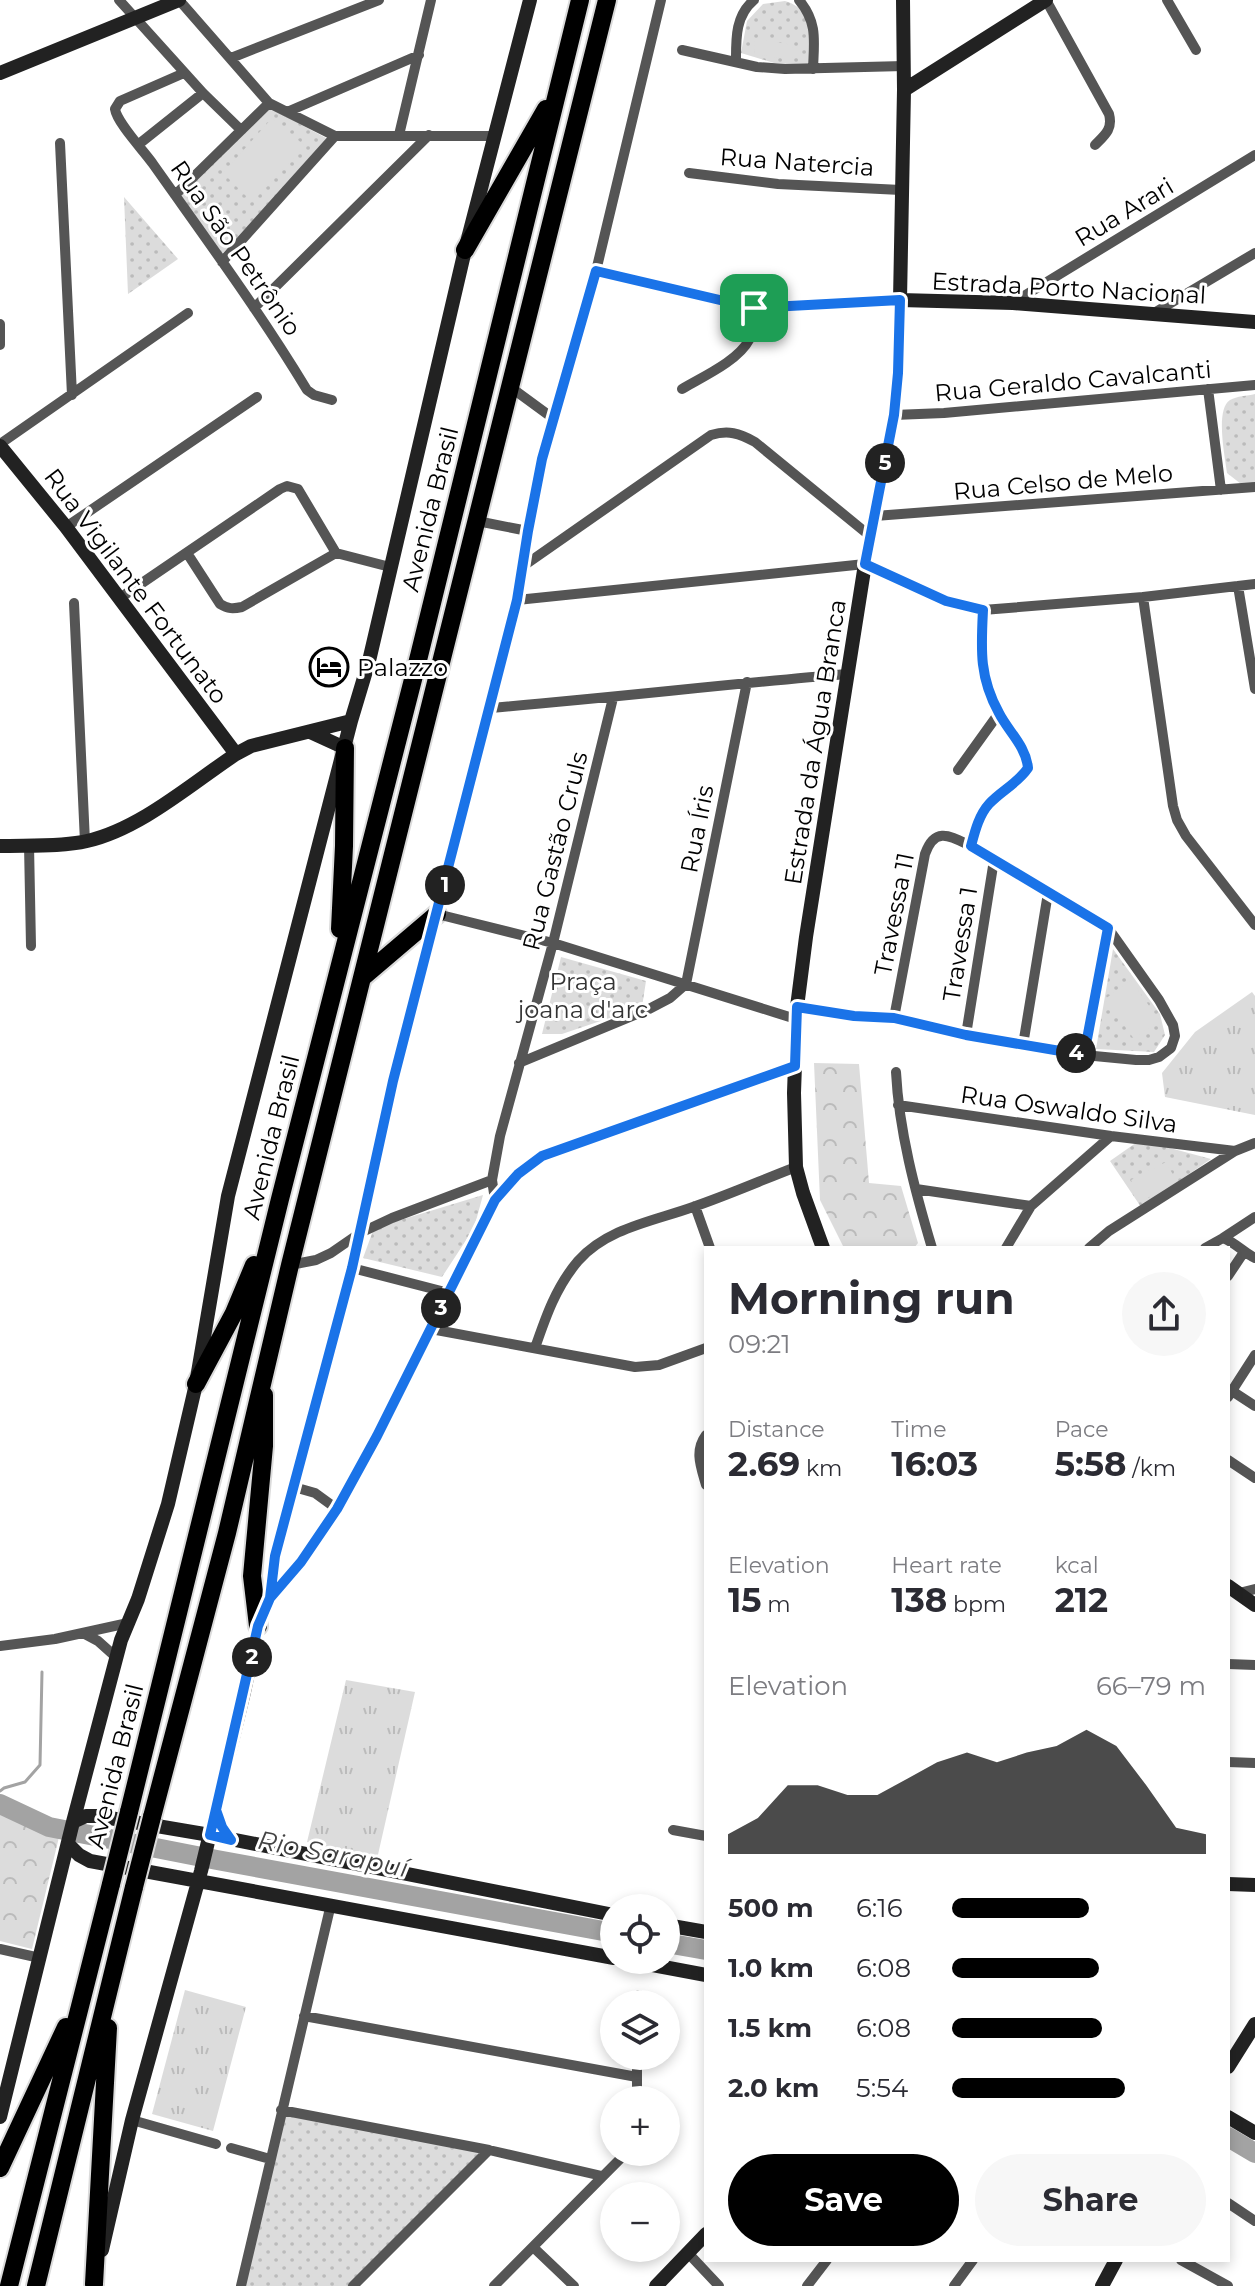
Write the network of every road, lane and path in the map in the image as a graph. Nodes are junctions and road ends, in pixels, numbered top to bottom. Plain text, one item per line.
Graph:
1 (119, 0) edge
2 (179, 0) edge
3 (379, 0) edge
4 (431, 0) edge
5 (530, 0) edge
6 (580, 0) edge
7 (607, 0) edge
8 (661, 0) edge
9 (754, 0) edge
10 (799, 0) edge
11 (903, 0) edge
12 (1046, 0) edge
13 (1167, 0) edge
14 (135, 18) junction
15 (682, 50) dead end
16 (1196, 50) dead end
17 (419, 55) junction
18 (231, 58) junction
19 (736, 62) junction
20 (904, 66) junction
21 (813, 69) junction
22 (0, 73) edge
23 (184, 73) junction
24 (557, 89) junction
25 (904, 90) junction
26 (203, 93) junction
27 (269, 103) junction
28 (287, 112) junction
29 (241, 130) junction
30 (399, 135) junction
31 (429, 135) junction
32 (335, 136) junction
33 (495, 136) junction
34 (60, 143) dead end
35 (139, 144) junction
36 (1095, 145) dead end
37 (1255, 155) edge
38 (689, 173) dead end
39 (901, 190) junction
40 (175, 195) junction
41 (465, 250) junction
42 (1255, 253) edge
43 (222, 262) junction
44 (596, 271) junction
45 (900, 300) junction
46 (1013, 303) junction
47 (254, 308) junction
48 (754, 308) junction
49 (188, 313) dead end
50 (1152, 314) junction
51 (1255, 322) edge
52 (0, 324) edge
53 (0, 345) edge
54 (1255, 385) edge
55 (509, 386) junction
56 (682, 389) dead end
57 (1208, 389) junction
58 (72, 395) junction
59 (257, 397) dead end
60 (332, 400) dead end
61 (894, 415) junction
62 (554, 419) junction
63 (0, 445) edge
64 (1255, 487) edge
65 (1221, 490) junction
66 (875, 516) junction
67 (477, 521) junction
68 (66, 527) junction
69 (528, 531) junction
70 (870, 536) junction
71 (187, 553) junction
72 (336, 553) junction
73 (865, 564) junction
74 (390, 567) junction
75 (522, 567) junction
76 (1255, 584) edge
77 (1238, 586) junction
78 (1143, 597) junction
79 (120, 598) junction
80 (517, 600) junction
81 (74, 603) dead end
82 (983, 610) junction
83 (847, 674) junction
84 (747, 682) junction
85 (1255, 689) edge
86 (613, 698) junction
87 (490, 708) junction
88 (999, 713) junction
89 (351, 721) junction
90 (309, 732) junction
91 (345, 748) junction
92 (236, 754) junction
93 (958, 770) dead end
94 (85, 842) junction
95 (29, 845) junction
96 (0, 846) edge
97 (971, 846) junction
98 (994, 860) junction
99 (1048, 893) junction
100 (437, 914) junction
101 (1255, 925) edge
102 (1108, 928) junction
103 (553, 943) junction
104 (31, 946) dead end
105 (363, 977) junction
106 (334, 984) junction
107 (686, 984) junction
108 (797, 1013) junction
109 (894, 1018) junction
110 (966, 1035) junction
111 (1023, 1045) junction
112 (1084, 1055) junction
113 (519, 1063) junction
114 (795, 1066) junction
115 (896, 1072) dead end
116 (898, 1105) junction
117 (1111, 1136) junction
118 (1255, 1143) edge
119 (1235, 1151) junction
120 (796, 1167) junction
121 (492, 1180) junction
122 (916, 1189) junction
123 (280, 1199) junction
124 (495, 1200) junction
125 (695, 1206) junction
126 (1031, 1206) junction
127 (1255, 1217) edge
128 (360, 1233) junction
129 (1223, 1238) junction
130 (709, 1246) edge
131 (822, 1246) edge
132 (931, 1246) edge
133 (1007, 1246) edge
134 (1091, 1246) edge
135 (1209, 1246) edge
136 (1244, 1252) junction
137 (1255, 1258) edge
138 (290, 1265) junction
139 (352, 1268) junction
140 (1230, 1273) edge
141 (449, 1293) junction
142 (431, 1329) junction
143 (535, 1348) junction
144 (704, 1349) edge
145 (1255, 1355) edge
146 (263, 1373) junction
147 (196, 1384) junction
148 (1230, 1394) edge
149 (1255, 1406) edge
150 (704, 1438) edge
151 (1230, 1461) edge
152 (704, 1476) edge
153 (1255, 1478) edge
154 (294, 1487) junction
155 (337, 1509) junction
156 (1255, 1589) edge
157 (1233, 1590) edge
158 (270, 1598) junction
159 (1255, 1605) edge
160 (128, 1623) junction
161 (258, 1626) junction
162 (83, 1633) junction
163 (0, 1646) edge
164 (117, 1658) junction
165 (1230, 1664) edge
166 (1255, 1665) edge
167 (1230, 1762) edge
168 (1255, 1763) edge
169 (216, 1810) junction
170 (673, 1830) dead end
171 (71, 1833) junction
172 (704, 1836) edge
173 (231, 1840) junction
174 (208, 1842) junction
175 (198, 1884) junction
176 (1230, 1884) edge
177 (1255, 1885) edge
178 (331, 1904) junction
179 (600, 1912) edge
180 (680, 1927) edge
181 (704, 1932) edge
182 (0, 1949) edge
183 (600, 1955) edge
184 (40, 1958) junction
185 (680, 1970) edge
186 (704, 1975) edge
187 (111, 1982) junction
188 (86, 1984) junction
189 (304, 2016) junction
190 (1255, 2024) edge
191 (1230, 2064) edge
192 (637, 2070) edge
193 (637, 2077) junction
194 (637, 2086) edge
195 (281, 2110) junction
196 (1, 2111) edge
197 (1230, 2118) edge
198 (132, 2120) junction
199 (1255, 2133) edge
200 (216, 2144) dead end
201 (231, 2148) dead end
202 (489, 2150) junction
203 (270, 2159) junction
204 (612, 2166) edge
205 (0, 2168) edge
206 (602, 2176) junction
207 (1230, 2204) edge
208 (1255, 2221) edge
209 (704, 2236) edge
210 (533, 2247) junction
211 (688, 2253) junction
212 (825, 2262) edge
213 (972, 2262) edge
214 (1115, 2262) edge
215 (1185, 2262) edge
216 (94, 2285) edge
217 (9, 2286) edge
218 (36, 2286) edge
219 (241, 2286) edge
220 (353, 2286) edge
221 (494, 2286) edge
222 (574, 2286) edge
223 (656, 2286) edge
224 (719, 2286) edge
225 (807, 2286) edge
226 (954, 2286) edge
227 (1102, 2286) edge
228 (1228, 2286) edge

1 - 14 street
2 - 14 street
2 - 18 street
3 - 18 street
4 - 17 street
5 - 33 street, Avenida Brasil
6 - 24 highway, Avenida Brasil
7 - 55 highway, Avenida Brasil
8 - 44 street
9 - 19 street
10 - 21 street
11 - 20 street, Estrada da Água Branca
12 - 25 street
12 - 36 street
13 - 16 street
14 - 22 street
14 - 23 street
15 - 19 street
17 - 28 street
17 - 30 street
18 - 27 street
19 - 21 street
20 - 21 street
20 - 25 street, Estrada da Água Branca
23 - 26 street
23 - 35 street, Rua São Petrônio
24 - 41 highway
24 - 106 highway, Avenida Brasil
25 - 39 street, Estrada da Água Branca
26 - 29 street
26 - 35 street
27 - 28 street
27 - 29 street
28 - 32 street
29 - 40 street
30 - 31 street
30 - 32 street
31 - 33 street
31 - 47 street
32 - 43 street
33 - 41 street, Avenida Brasil
34 - 58 street
35 - 40 street, Rua São Petrônio
37 - 46 street, Rua Arari
38 - 39 street, Rua Natercia
39 - 45 street, Estrada da Água Branca
40 - 43 street, Rua São Petrônio
41 - 74 street, Avenida Brasil
42 - 50 street
43 - 47 street, Rua São Petrônio
44 - 48 street, Estrada Porto Nacional
44 - 62 street
45 - 46 street, Estrada Porto Nacional
45 - 48 street, Estrada Porto Nacional
45 - 61 street, Estrada da Água Branca
46 - 50 street, Estrada Porto Nacional
47 - 60 street, Rua São Petrônio
48 - 56 street
49 - 58 street
50 - 51 street, Estrada Porto Nacional
52 - 53 street
54 - 57 street, Rua Geraldo Cavalcanti
55 - 62 street
55 - 67 highway, Avenida Brasil
57 - 61 street, Rua Geraldo Cavalcanti
57 - 65 street
58 - 63 street
59 - 68 street
61 - 66 street, Estrada da Água Branca
62 - 69 street
63 - 68 street, Rua Vigilante Fortunato
64 - 65 street, Rua Celso de Melo
65 - 66 street, Rua Celso de Melo
66 - 70 street, Estrada da Água Branca
67 - 69 street
67 - 105 highway, Avenida Brasil
68 - 79 street, Rua Vigilante Fortunato
69 - 75 street
70 - 73 street, Estrada da Água Branca
70 - 75 street
71 - 72 street
71 - 72 street
71 - 79 street
72 - 74 street
73 - 80 street
73 - 82 street
73 - 83 street, Estrada da Água Branca
74 - 89 street, Avenida Brasil
75 - 80 street
76 - 77 street
77 - 78 street
77 - 85 street
78 - 82 street
78 - 101 street
79 - 92 street, Rua Vigilante Fortunato
80 - 87 street
81 - 94 street
82 - 88 street
83 - 84 street
83 - 108 street, Estrada da Água Branca
84 - 86 street
84 - 107 street, Rua Íris
86 - 87 street
86 - 103 street, Rua Gastão Cruls
87 - 100 street
88 - 93 street
88 - 97 street
89 - 90 street
89 - 91 street, Avenida Brasil
90 - 91 street
90 - 92 street
91 - 106 highway
91 - 147 street, Avenida Brasil
92 - 94 street
94 - 95 street
95 - 96 street
95 - 104 street
97 - 98 street, Travessa 11
97 - 109 street, Travessa 11
98 - 99 street, Travessa 11
98 - 110 street, Travessa 1
99 - 102 street, Travessa 11
99 - 111 street
100 - 103 street
100 - 105 highway
100 - 128 street
102 - 112 street
102 - 112 street, Travessa 11
103 - 107 street
103 - 113 street, Rua Gastão Cruls
105 - 138 highway, Avenida Brasil
106 - 123 highway, Avenida Brasil
107 - 108 street
107 - 113 street
108 - 109 street
108 - 114 street, Estrada da Água Branca
109 - 110 street
110 - 111 street
111 - 112 street
113 - 121 street, Rua Gastão Cruls
114 - 120 street, Estrada da Água Branca
114 - 124 street
115 - 116 street
116 - 117 street, Rua Oswaldo Silva
116 - 122 street
117 - 119 street, Rua Oswaldo Silva
117 - 126 street
118 - 119 street
119 - 134 street
120 - 125 street
120 - 131 street, Estrada da Água Branca
121 - 124 street, Rua Gastão Cruls
121 - 128 street
122 - 126 street
122 - 132 street
123 - 147 highway
123 - 188 highway, Avenida Brasil, bridge
124 - 141 street
125 - 130 street
125 - 143 street
126 - 133 street
127 - 129 street
128 - 138 street
128 - 139 street
129 - 135 street
129 - 136 street
136 - 137 street
136 - 140 street
138 - 146 highway, Avenida Brasil
139 - 141 street
139 - 154 street
141 - 142 street
142 - 143 street
142 - 155 street
143 - 144 street
145 - 148 street
146 - 161 highway
146 - 187 highway, Avenida Brasil, bridge
147 - 160 street, Avenida Brasil
148 - 149 street
150 - 152 street
151 - 153 street
154 - 155 street
154 - 158 street
155 - 158 street
156 - 157 street
157 - 159 street
158 - 161 street
160 - 162 street
160 - 164 street, Avenida Brasil
161 - 169 street
162 - 163 street
162 - 164 street
164 - 171 street, Avenida Brasil
165 - 166 street
167 - 168 street
169 - 173 street
169 - 174 street
170 - 172 street
171 - 174 street
171 - 175 street
171 - 184 street, Avenida Brasil
173 - 174 street
173 - 179 street
174 - 175 street
175 - 178 street
175 - 198 street
176 - 177 street
178 - 183 street
178 - 189 street
180 - 181 street
182 - 184 street
184 - 196 street, Avenida Brasil
185 - 186 street
187 - 216 highway
187 - 218 highway, Avenida Brasil
188 - 205 highway
188 - 217 highway, Avenida Brasil
189 - 193 street
189 - 195 street
190 - 191 street
192 - 193 street
193 - 194 street
195 - 202 street
195 - 203 street
197 - 199 street
198 - 200 street
198 - 216 street
201 - 203 street
202 - 206 street
202 - 220 street
203 - 219 street
204 - 206 street
206 - 210 street
207 - 208 street
209 - 211 street
210 - 221 street
210 - 222 street
211 - 223 street
211 - 224 street
212 - 225 street
213 - 226 street
214 - 227 street
215 - 228 street

